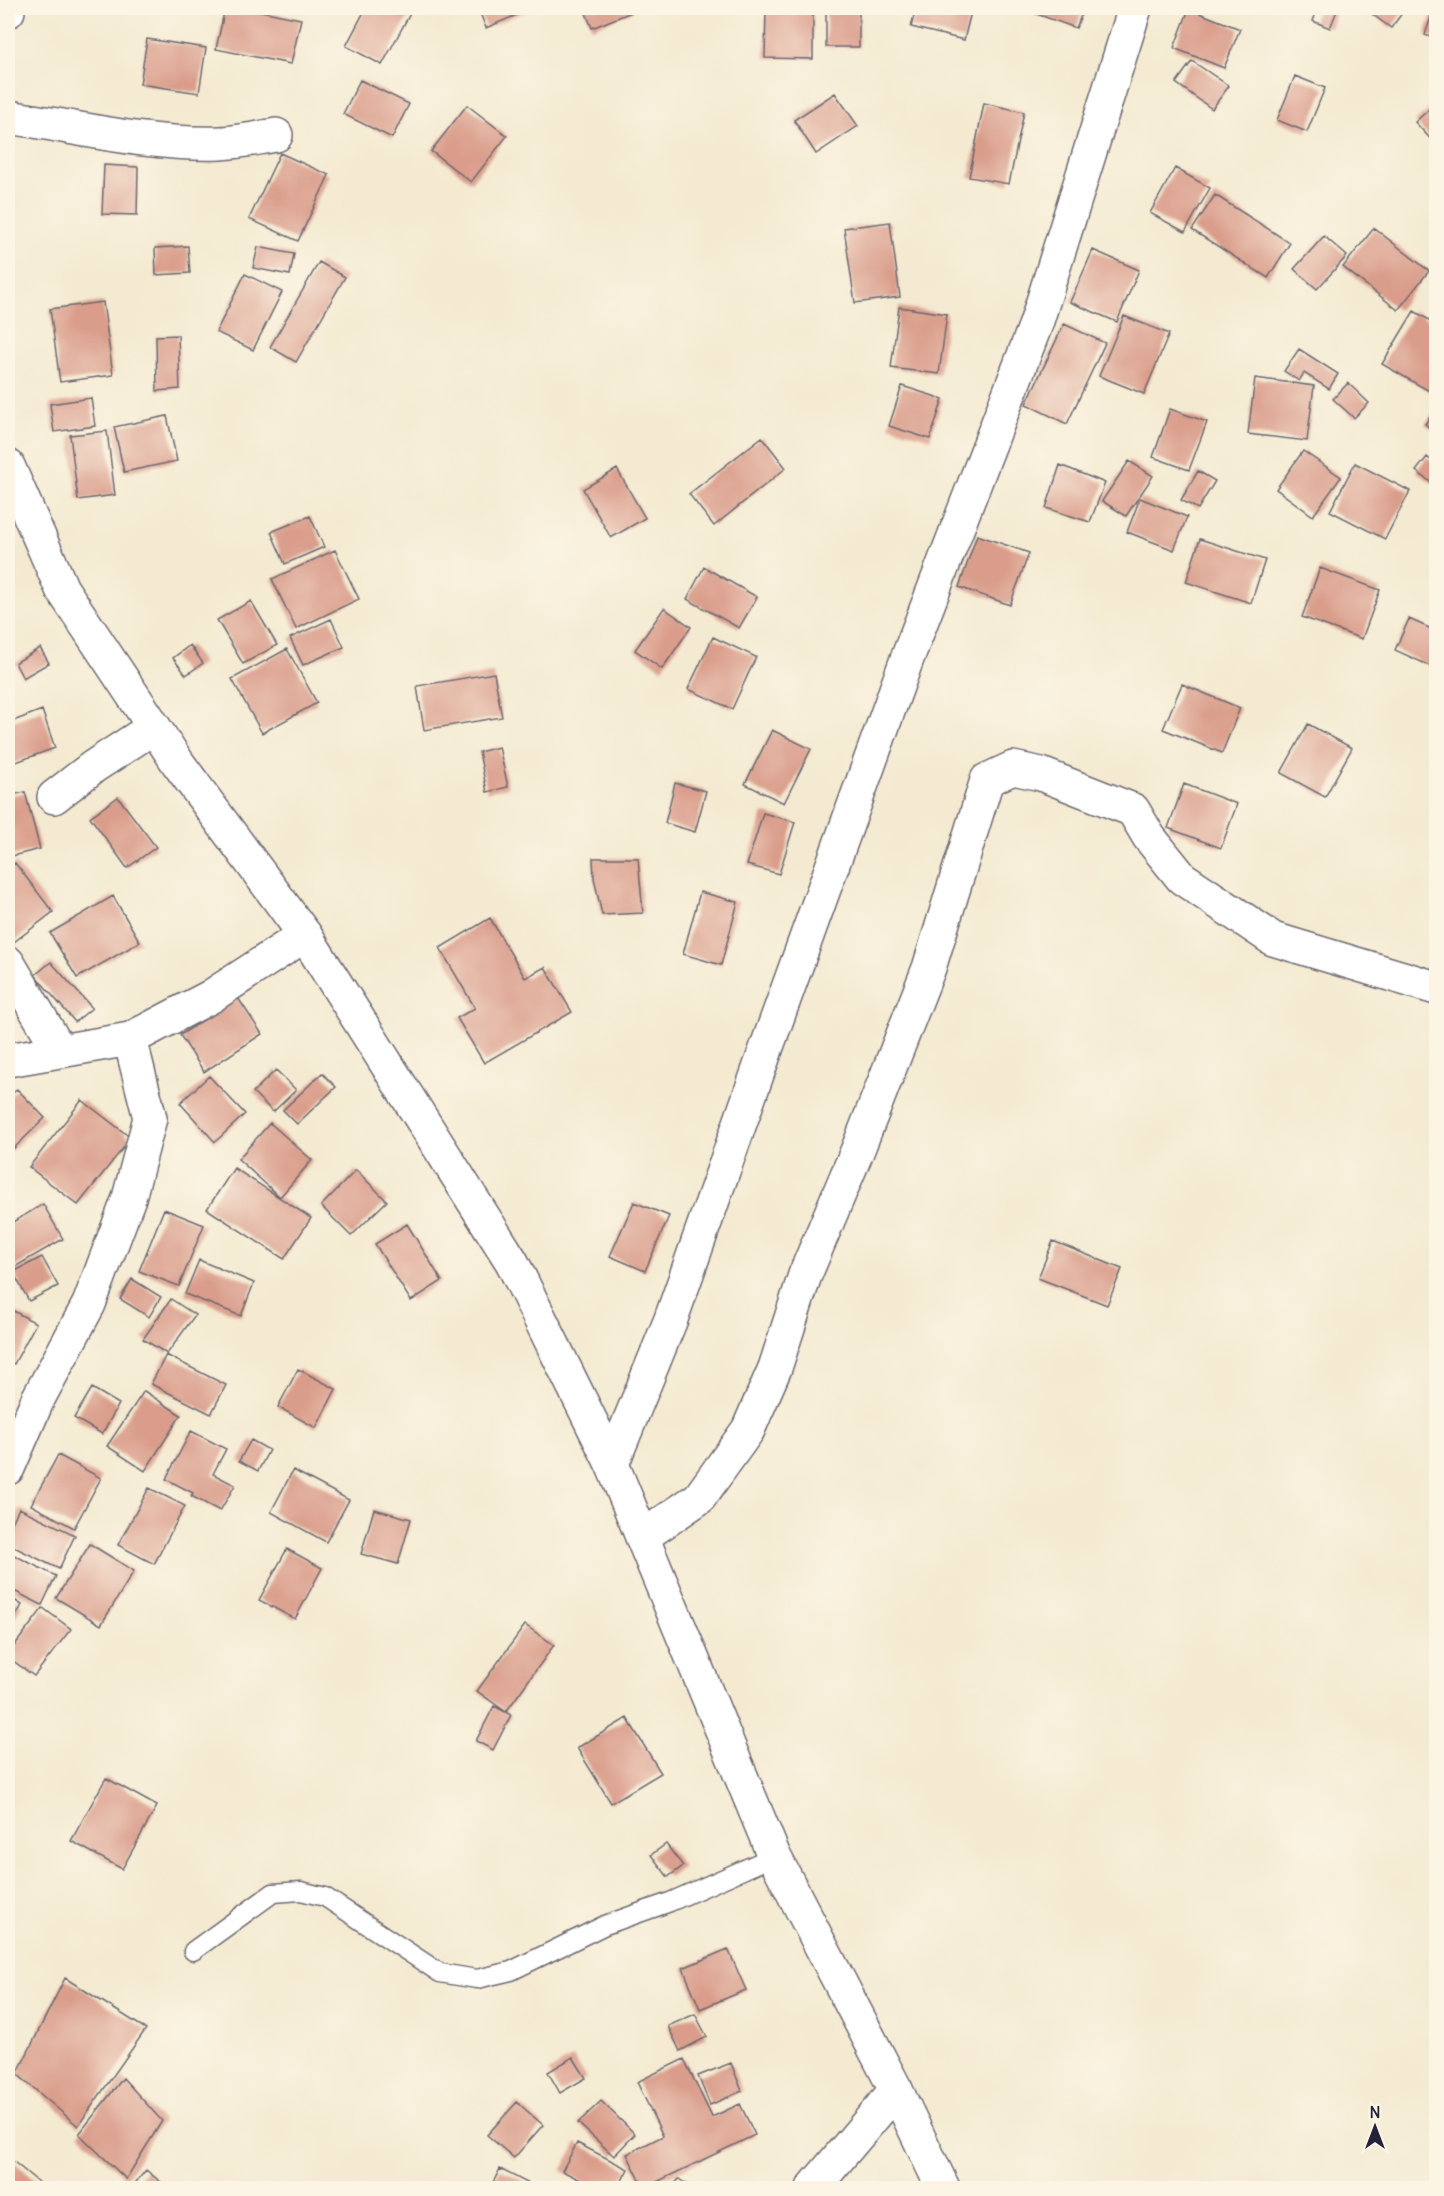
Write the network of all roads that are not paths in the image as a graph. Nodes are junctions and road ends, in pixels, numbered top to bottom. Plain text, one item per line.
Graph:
1 (1135, 8) edge
2 (8, 117) edge
3 (276, 135) dead end
4 (8, 466) edge
5 (153, 727) junction
6 (54, 797) dead end
7 (305, 935) junction
8 (8, 963) edge
9 (1437, 988) edge
10 (130, 1039) junction
11 (60, 1051) junction
12 (8, 1060) edge
13 (612, 1464) junction
14 (8, 1468) edge
15 (642, 1537) junction
16 (774, 1856) junction
17 (193, 1951) dead end
18 (896, 2090) junction
19 (813, 2188) edge
20 (943, 2188) edge

1 - 13 street
2 - 3 street
4 - 5 street
5 - 6 street
5 - 7 street
7 - 10 street
7 - 13 street
8 - 11 street
9 - 15 street
10 - 11 street
10 - 14 street
11 - 12 street
13 - 15 street
15 - 16 street
16 - 17 lane
16 - 18 street
18 - 19 street
18 - 20 street

